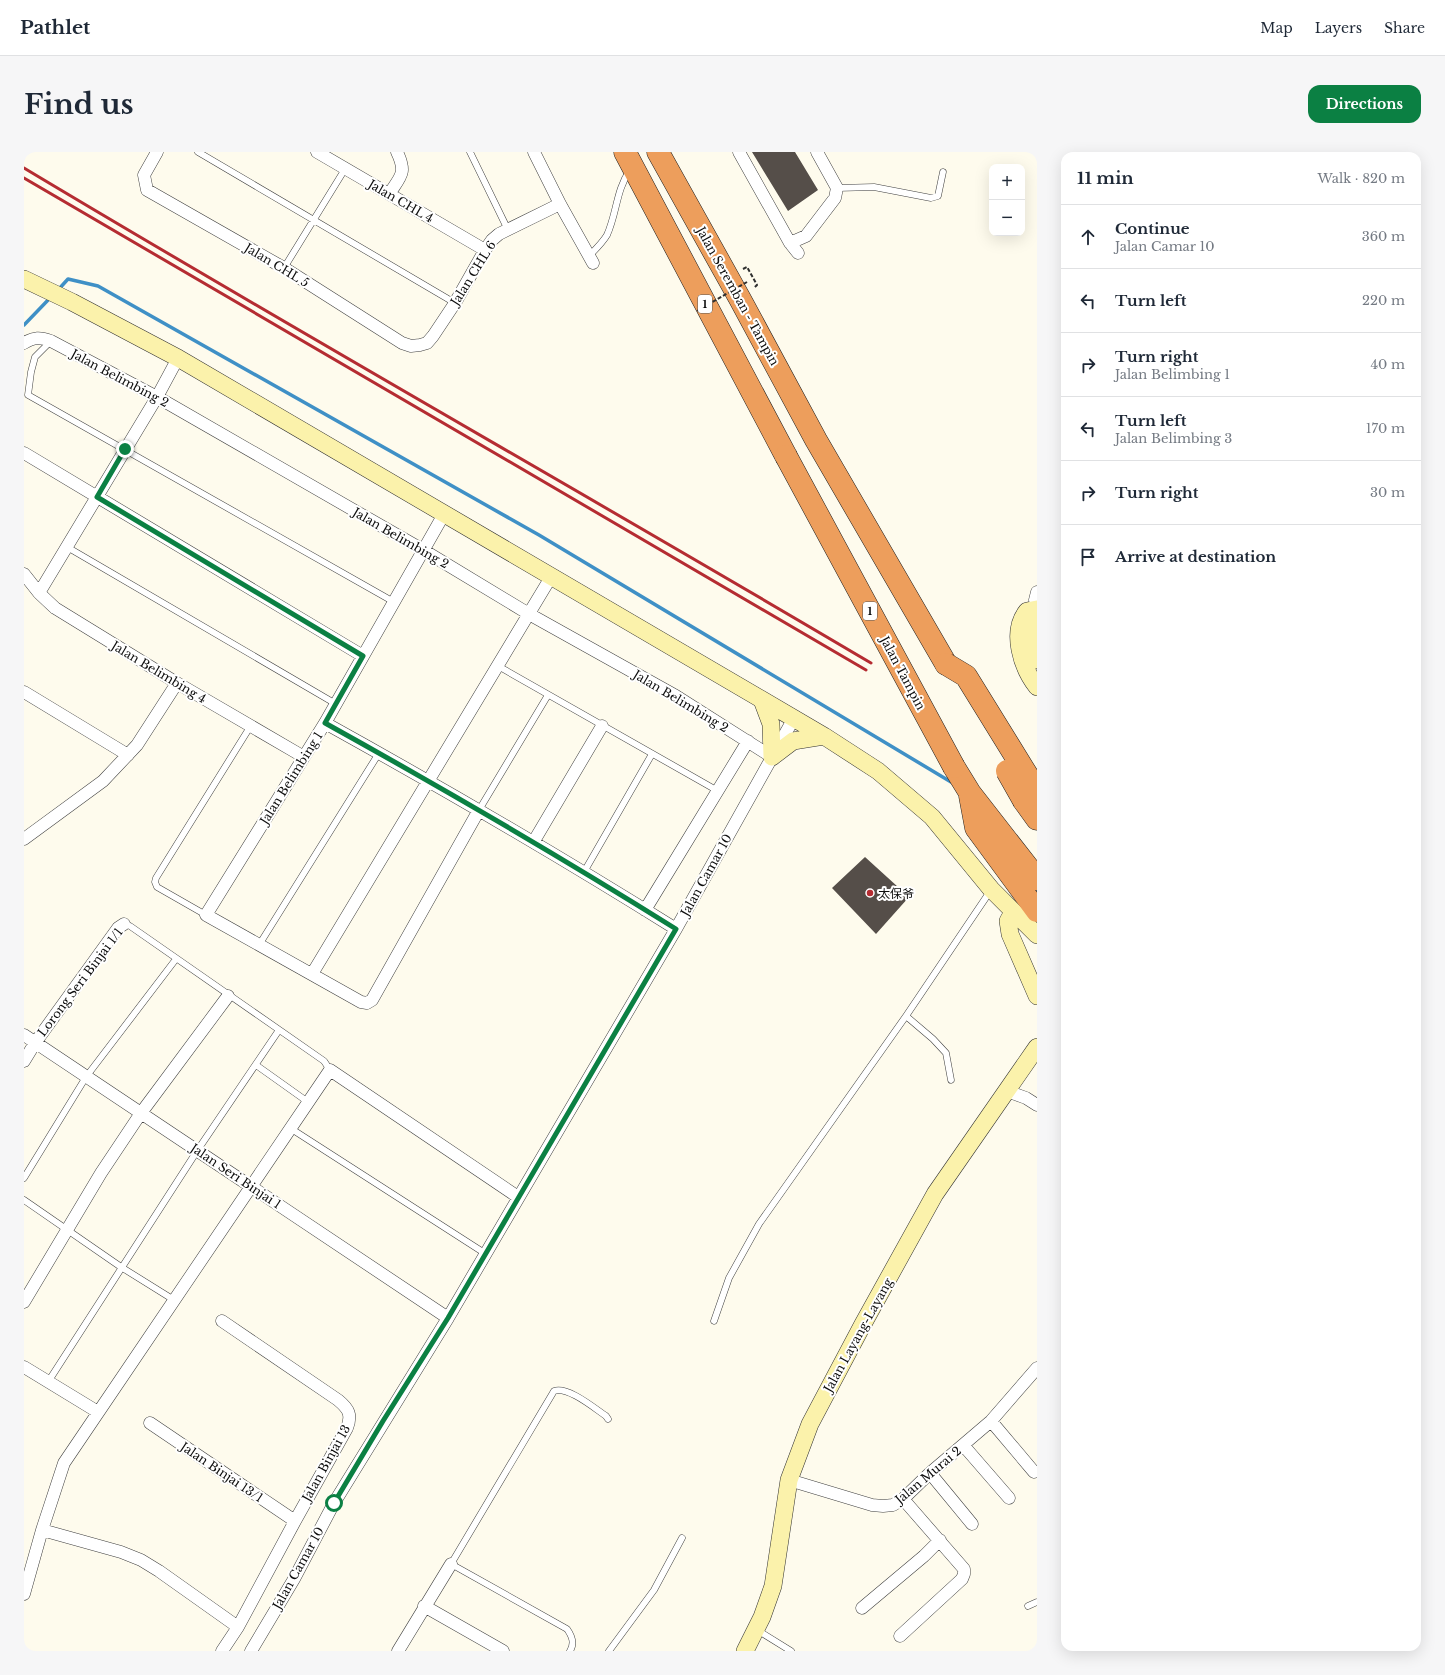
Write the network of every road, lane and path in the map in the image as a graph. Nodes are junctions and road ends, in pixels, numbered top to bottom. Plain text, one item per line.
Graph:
1 (157, 152) edge
2 (198, 152) edge
3 (317, 152) edge
4 (398, 152) edge
5 (470, 152) edge
6 (534, 152) edge
7 (658, 152) edge
8 (740, 152) edge
9 (817, 152) edge
10 (628, 160) edge
11 (345, 169) junction
12 (943, 172) dead end
13 (837, 188) junction
14 (389, 194) junction
15 (560, 204) junction
16 (315, 219) junction
17 (508, 230) junction
18 (790, 243) junction
19 (485, 250) junction
20 (798, 253) dead end
21 (591, 260) joint
22 (284, 268) junction
23 (741, 270) dead end
24 (744, 276) dead end
25 (30, 282) edge
26 (757, 285) dead end
27 (455, 303) junction
28 (696, 311) dead end
29 (51, 341) junction
30 (24, 343) edge
31 (420, 345) joint
32 (178, 358) junction
33 (157, 397) junction
34 (125, 449) junction
35 (24, 453) edge
36 (97, 497) junction
37 (444, 514) junction
38 (67, 547) junction
39 (423, 550) junction
40 (24, 574) edge
41 (551, 578) junction
42 (1037, 592) edge
43 (39, 593) junction
44 (394, 602) junction
45 (1037, 604) edge
46 (1037, 609) edge
47 (529, 614) junction
48 (1037, 614) edge
49 (363, 656) junction
50 (498, 666) junction
51 (1037, 666) edge
52 (177, 683) junction
53 (1037, 687) edge
54 (24, 692) edge
55 (548, 695) junction
56 (762, 700) junction
57 (336, 704) junction
58 (794, 718) junction
59 (325, 723) junction
60 (602, 726) junction
61 (250, 727) junction
62 (824, 736) junction
63 (748, 741) junction
64 (379, 753) junction
65 (652, 754) junction
66 (128, 755) junction
67 (304, 757) junction
68 (772, 757) junction
69 (429, 780) junction
70 (718, 791) junction
71 (970, 793) junction
72 (1031, 796) edge
73 (479, 810) junction
74 (1037, 819) edge
75 (24, 839) edge
76 (534, 841) junction
77 (584, 872) junction
78 (1037, 879) edge
79 (991, 889) junction
80 (645, 910) junction
81 (1037, 911) edge
82 (1013, 912) junction
83 (206, 915) junction
84 (124, 924) joint
85 (676, 929) junction
86 (1037, 935) edge
87 (259, 945) junction
88 (176, 959) junction
89 (312, 974) junction
90 (228, 996) junction
91 (1037, 996) edge
92 (906, 1016) junction
93 (279, 1030) junction
94 (24, 1035) edge
95 (36, 1043) junction
96 (1037, 1047) edge
97 (24, 1061) edge
98 (256, 1065) junction
99 (330, 1070) junction
100 (86, 1076) junction
101 (951, 1080) dead end
102 (1007, 1091) junction
103 (308, 1102) junction
104 (1037, 1105) edge
105 (141, 1113) junction
106 (290, 1128) junction
107 (197, 1150) junction
108 (24, 1178) edge
109 (251, 1186) junction
110 (518, 1197) junction
111 (24, 1200) edge
112 (67, 1230) junction
113 (486, 1254) junction
114 (122, 1267) junction
115 (174, 1300) junction
116 (24, 1302) edge
117 (448, 1318) junction
118 (222, 1321) dead end
119 (714, 1321) dead end
120 (24, 1367) edge
121 (1037, 1368) edge
122 (48, 1382) junction
123 (98, 1412) junction
124 (608, 1419) dead end
125 (991, 1421) junction
126 (150, 1423) dead end
127 (963, 1445) junction
128 (1034, 1472) dead end
129 (930, 1473) junction
130 (789, 1480) junction
131 (1009, 1498) dead end
132 (903, 1499) junction
133 (295, 1521) junction
134 (972, 1524) dead end
135 (42, 1530) junction
136 (682, 1538) dead end
137 (940, 1540) junction
138 (451, 1564) junction
139 (24, 1594) edge
140 (1037, 1602) edge
141 (424, 1606) junction
142 (1028, 1606) dead end
143 (862, 1608) dead end
144 (238, 1627) junction
145 (756, 1629) junction
146 (900, 1636) dead end
147 (400, 1650) edge
148 (222, 1651) edge
149 (251, 1651) edge
150 (503, 1651) edge
151 (570, 1651) edge
152 (608, 1651) edge
153 (745, 1651) edge
154 (791, 1651) edge

1 - 22 street, Jalan CHL 5
2 - 16 lane
3 - 11 street, Jalan CHL 4
4 - 14 street
5 - 17 lane
6 - 15 street
7 - 72 highway, Jalan Seremban - Tampin, bridge
8 - 18 street
9 - 13 street
10 - 21 lane
10 - 71 highway, Jalan Tampin / 1, bridge
11 - 14 street, Jalan CHL 4
11 - 16 lane
12 - 13 lane
13 - 18 street
14 - 19 street, Jalan CHL 4
15 - 17 street, Jalan CHL 6
15 - 21 street
16 - 22 lane
16 - 27 lane
17 - 19 street, Jalan CHL 6
18 - 20 street
19 - 27 street, Jalan CHL 6
22 - 31 street, Jalan CHL 5
23 - 26 path
24 - 28 path, bridge
25 - 32 main road
27 - 31 street, Jalan CHL 6
29 - 30 street
29 - 33 street, Jalan Belimbing 2
29 - 34 lane
32 - 33 street
32 - 37 main road
33 - 34 street
33 - 39 street, Jalan Belimbing 2
34 - 36 street
34 - 44 lane
35 - 36 street
36 - 38 street
36 - 49 street
37 - 39 street, Jalan Belimbing 1
37 - 41 main road
38 - 43 street
38 - 57 lane
39 - 44 street, Jalan Belimbing 1
39 - 47 street, Jalan Belimbing 2
40 - 43 street, Jalan Belimbing 4
41 - 47 street
41 - 56 main road
42 - 45 street
43 - 52 street, Jalan Belimbing 4
44 - 49 street, Jalan Belimbing 1
46 - 53 main road
47 - 50 street
47 - 63 street, Jalan Belimbing 2
48 - 51 main road
49 - 57 street, Jalan Belimbing 1
50 - 55 lane
50 - 69 street
52 - 61 street, Jalan Belimbing 4
52 - 66 street
54 - 66 street
55 - 60 lane
55 - 73 lane
56 - 58 main road
56 - 68 main road
57 - 59 street, Jalan Belimbing 1
58 - 62 main road
58 - 68 street, Jalan Camar 10
59 - 64 street
59 - 67 street, Jalan Belimbing 1
60 - 65 lane
60 - 76 street
61 - 67 street, Jalan Belimbing 4
61 - 83 lane
62 - 68 main road
62 - 79 main road
63 - 68 street, Jalan Belimbing 2
63 - 70 street
64 - 69 street
64 - 87 lane
65 - 70 lane
65 - 77 lane
66 - 75 street
67 - 83 street, Jalan Belimbing 1
68 - 85 street, Jalan Camar 10
69 - 73 street
69 - 89 street
70 - 80 street
71 - 78 highway, Jalan Tampin / 1
71 - 81 highway
72 - 74 highway
73 - 76 street
73 - 89 street
76 - 77 street
77 - 80 street
79 - 82 main road
79 - 92 lane
80 - 85 street
82 - 86 main road
82 - 91 main road
83 - 87 street
84 - 88 lane
84 - 95 street, Lorong Seri Binjai 1/1
85 - 110 street, Jalan Camar 10
87 - 89 street
88 - 90 lane
88 - 100 lane
90 - 93 lane
90 - 105 street
92 - 101 lane
92 - 119 lane
93 - 98 lane
93 - 99 lane
94 - 95 street, Jalan Seri Binjai 1
95 - 97 street, Lorong Seri Binjai 1/1
95 - 100 street, Jalan Seri Binjai 1
96 - 102 main road, Jalan Layang-Layang
98 - 103 lane
98 - 107 lane
99 - 103 street
99 - 110 street
100 - 105 street, Jalan Seri Binjai 1
100 - 108 lane
102 - 104 street
102 - 130 main road, Jalan Layang-Layang
103 - 106 street
105 - 107 street, Jalan Seri Binjai 1
105 - 112 street
106 - 109 street
106 - 113 lane
107 - 109 street, Jalan Seri Binjai 1
107 - 114 lane
109 - 115 street
109 - 117 street, Jalan Seri Binjai 1
110 - 113 street, Jalan Camar 10
111 - 112 lane
112 - 114 lane
112 - 116 street
113 - 117 street, Jalan Camar 10
114 - 115 lane
114 - 122 lane
115 - 123 street
117 - 149 street, Jalan Camar 10
118 - 133 street, Jalan Binjai 13
120 - 122 street
121 - 125 street, Jalan Murai 2
122 - 123 street
123 - 135 street
124 - 138 lane
125 - 127 street, Jalan Murai 2
125 - 128 street
126 - 133 street, Jalan Binjai 13/1
127 - 129 street, Jalan Murai 2
127 - 131 street
129 - 132 street, Jalan Murai 2
129 - 134 street
130 - 132 street, Jalan Murai 2
130 - 145 main road, Jalan Layang-Layang
132 - 137 street
133 - 144 street, Jalan Binjai 13
135 - 139 street
135 - 144 street
136 - 152 lane
137 - 143 street
137 - 146 street
138 - 141 street
138 - 151 lane
140 - 142 lane
141 - 147 street
141 - 150 street
144 - 148 street, Jalan Binjai 13
145 - 153 main road, Jalan Layang-Layang
145 - 154 lane

